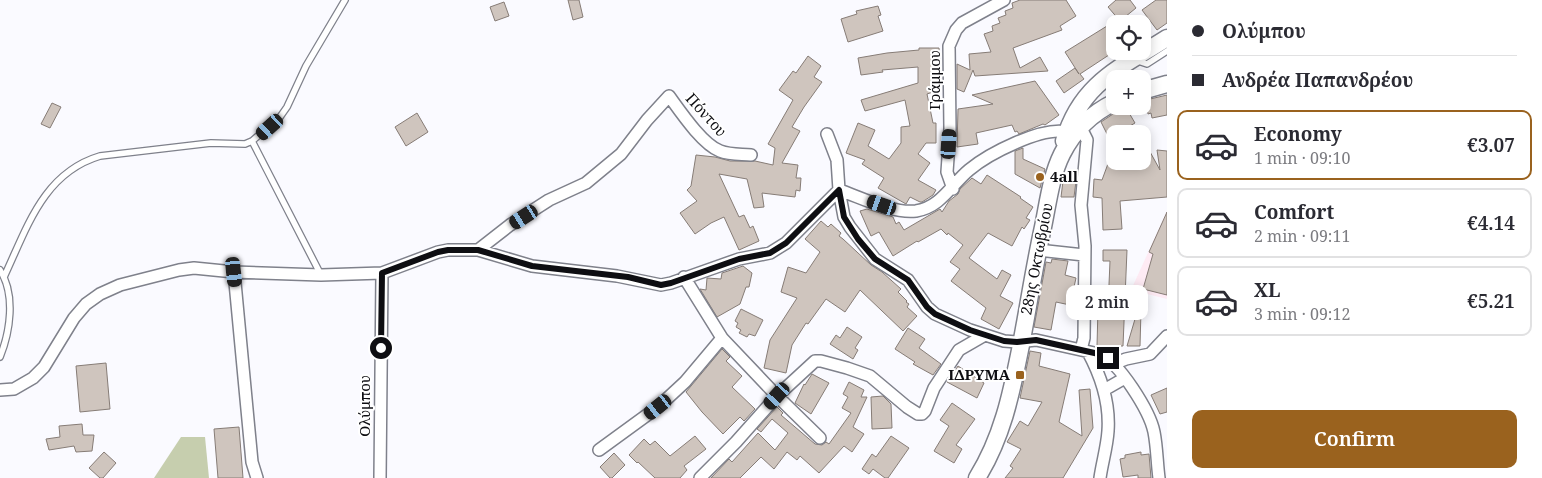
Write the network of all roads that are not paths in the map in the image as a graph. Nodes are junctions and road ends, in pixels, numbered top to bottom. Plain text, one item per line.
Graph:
1 (345, 0) edge
2 (1004, 0) edge
3 (1167, 38) edge
4 (1167, 51) edge
5 (1138, 61) dead end
6 (1167, 84) edge
7 (1151, 88) edge
8 (1088, 94) junction
9 (1106, 107) edge
10 (1093, 114) junction
11 (1073, 131) junction
12 (827, 134) dead end
13 (252, 141) junction
14 (751, 155) dead end
15 (953, 189) junction
16 (839, 190) junction
17 (478, 250) junction
18 (1038, 250) junction
19 (1084, 255) junction
20 (0, 270) edge
21 (234, 272) junction
22 (382, 273) junction
23 (321, 275) junction
24 (4, 277) junction
25 (684, 277) junction
26 (985, 335) junction
27 (1167, 336) edge
28 (722, 338) junction
29 (1021, 342) junction
30 (1084, 351) junction
31 (0, 357) edge
32 (1113, 364) junction
33 (1125, 378) junction
34 (0, 390) edge
35 (1104, 390) junction
36 (777, 396) junction
37 (820, 438) dead end
38 (599, 450) dead end
39 (257, 478) edge
40 (380, 478) edge
41 (700, 478) edge
42 (977, 478) edge
43 (1100, 478) edge
44 (1159, 478) edge

1 - 13 lane
2 - 15 street, Γράμμου
3 - 8 main road
4 - 5 lane
6 - 7 main road
8 - 10 main road
8 - 11 main road
9 - 10 main road
10 - 11 main road
11 - 15 street
11 - 18 main road, 28ης Οκτωβρίου
11 - 19 street
12 - 16 street
13 - 23 lane
13 - 24 lane
14 - 17 street, Πόντου
15 - 16 street
16 - 25 street
16 - 26 street
17 - 22 street
17 - 25 street
18 - 19 street
18 - 29 main road, 28ης Οκτωβρίου
19 - 30 street
20 - 24 lane
21 - 23 street
21 - 34 street
21 - 39 street
22 - 23 street
22 - 40 street, Ολύμπου
24 - 31 lane
25 - 28 street
26 - 29 street
26 - 36 street
27 - 32 street
28 - 36 street
28 - 38 street
29 - 30 street
29 - 42 main road, 28ης Οκτωβρίου
30 - 32 street
30 - 35 street
32 - 33 street
33 - 35 street
33 - 44 street
35 - 43 street
36 - 37 street
36 - 41 street

